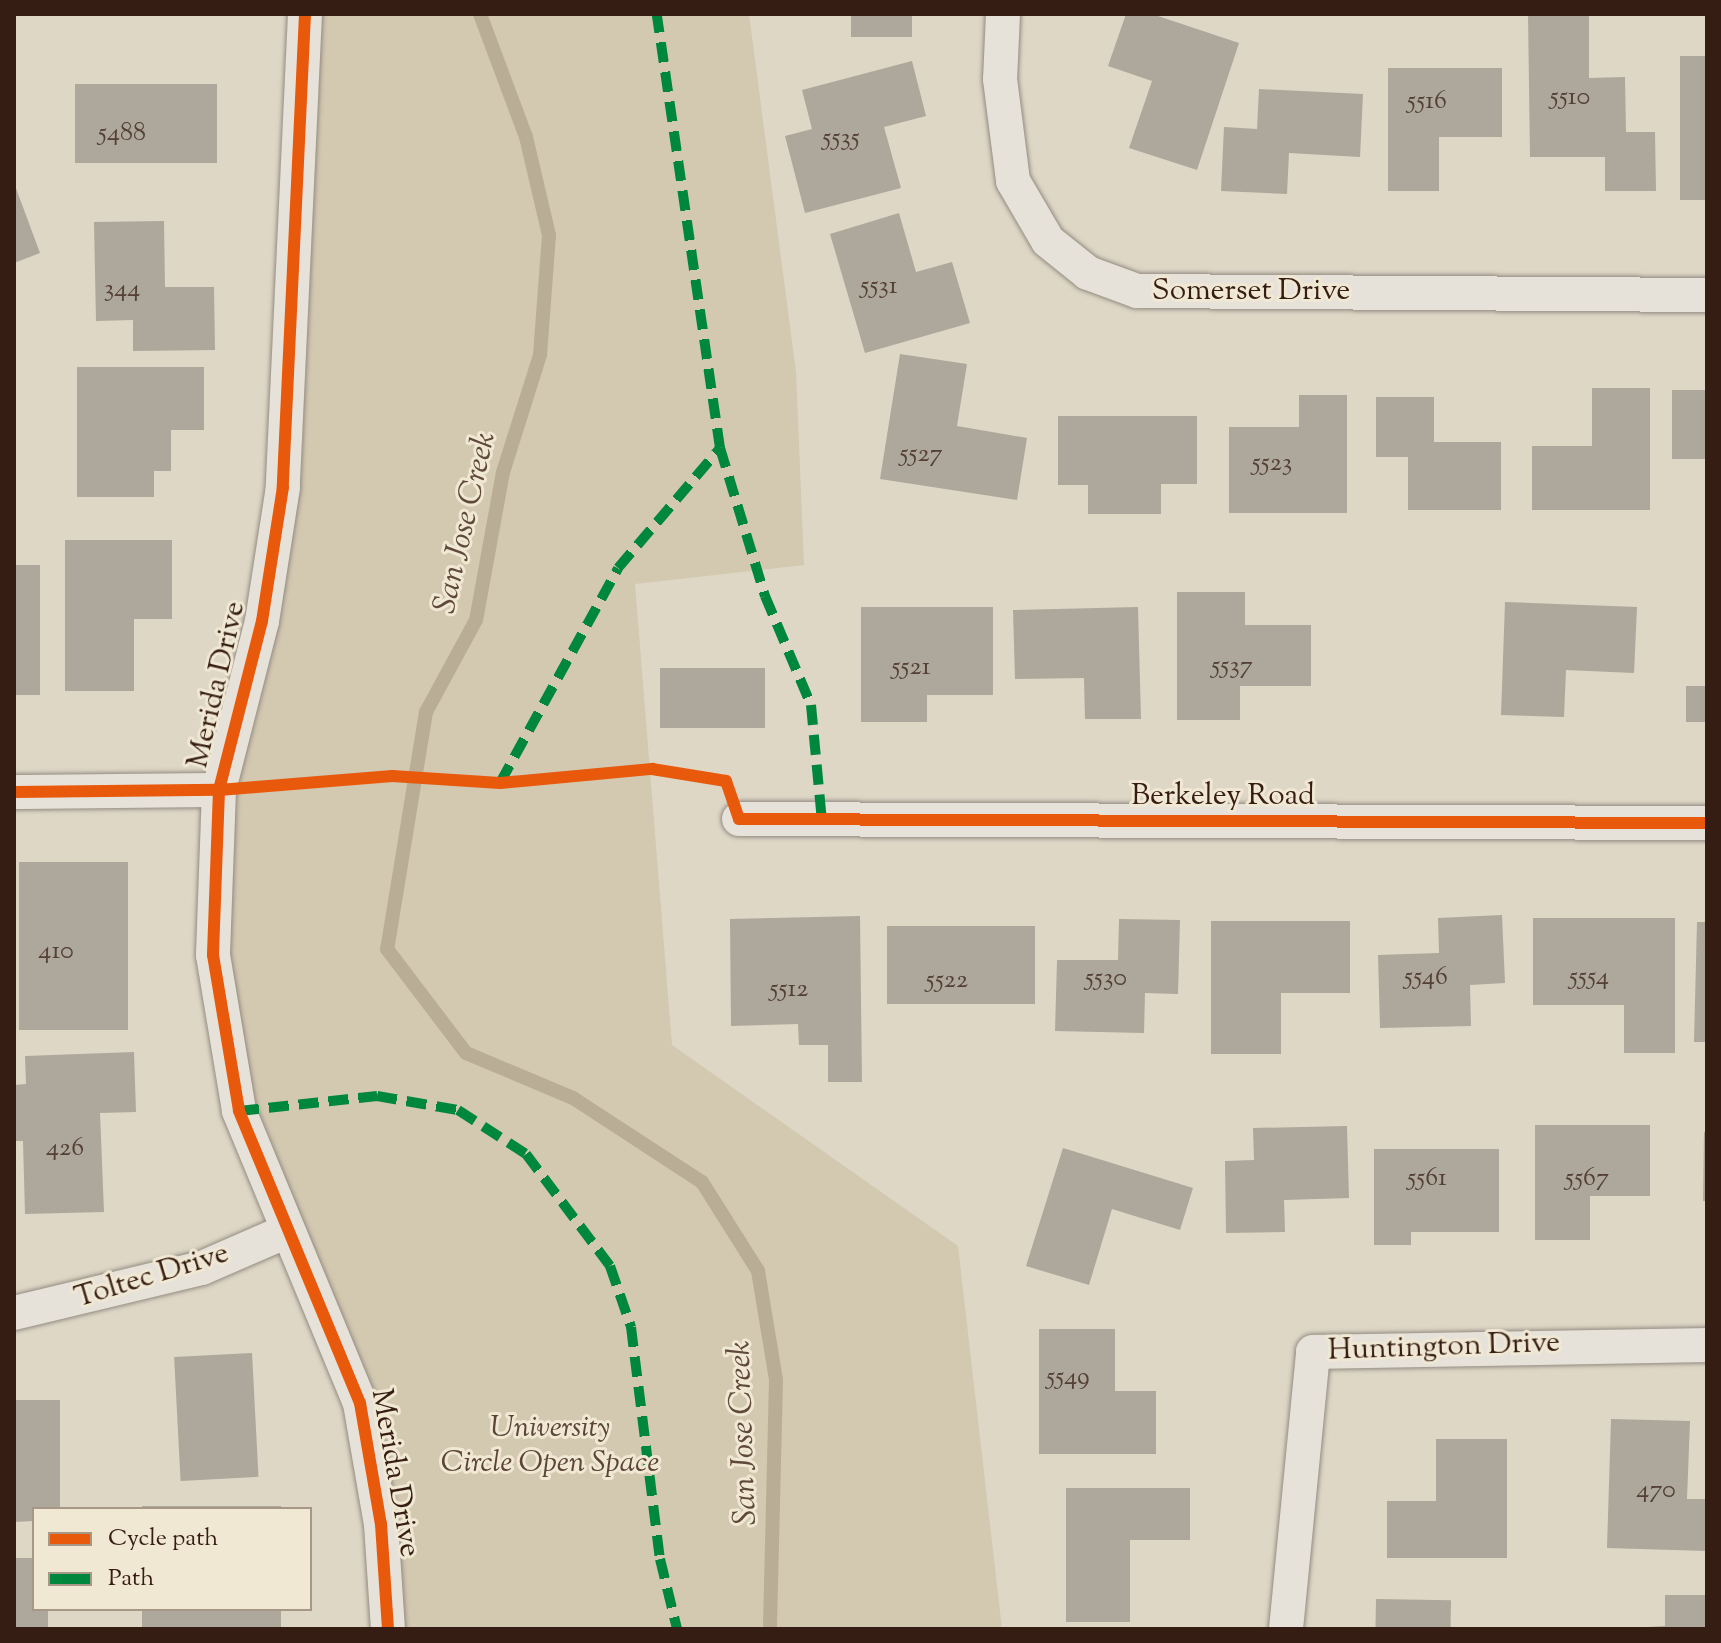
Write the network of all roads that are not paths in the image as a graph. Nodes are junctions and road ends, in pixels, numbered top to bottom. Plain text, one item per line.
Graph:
1 (305, 14) edge
2 (1003, 14) edge
3 (1707, 295) edge
4 (219, 790) junction
5 (14, 792) edge
6 (739, 819) dead end
7 (1707, 823) edge
8 (287, 1231) junction
9 (14, 1313) edge
10 (1707, 1345) edge
11 (388, 1629) edge
12 (1286, 1629) edge

1 - 4 street, Merida Drive
2 - 3 street, Somerset Drive
4 - 5 street
4 - 8 street, Merida Drive
6 - 7 street, Berkeley Road
8 - 9 street, Toltec Drive
8 - 11 street, Merida Drive
10 - 12 street, Huntington Drive

